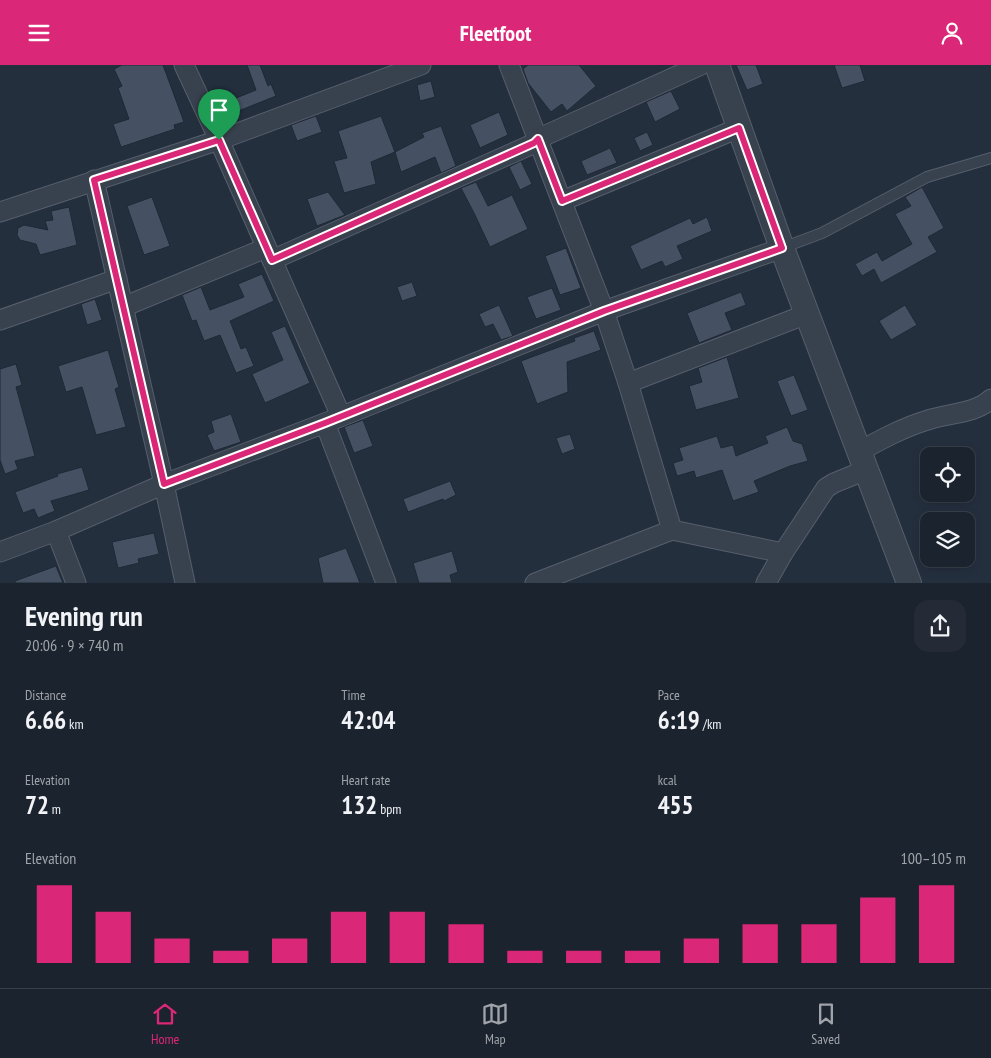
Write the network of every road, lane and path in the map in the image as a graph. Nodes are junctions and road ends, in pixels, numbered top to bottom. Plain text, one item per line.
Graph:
1 (184, 65) edge
2 (421, 65) edge
3 (509, 65) edge
4 (701, 65) edge
5 (717, 65) edge
6 (739, 128) junction
7 (538, 139) junction
8 (219, 140) junction
9 (991, 158) edge
10 (94, 180) junction
11 (562, 201) junction
12 (0, 212) edge
13 (782, 248) junction
14 (269, 254) junction
15 (117, 279) junction
16 (123, 307) junction
17 (604, 311) junction
18 (807, 314) junction
19 (0, 320) edge
20 (628, 383) junction
21 (991, 399) edge
22 (333, 420) junction
23 (863, 460) junction
24 (164, 484) junction
25 (672, 530) junction
26 (56, 531) junction
27 (0, 552) edge
28 (784, 553) junction
29 (76, 583) edge
30 (184, 583) edge
31 (386, 583) edge
32 (535, 583) edge
33 (766, 583) edge
34 (910, 583) edge

1 - 8 street
2 - 8 street
3 - 7 street
4 - 7 street
5 - 6 street
6 - 11 street
6 - 13 street
7 - 11 street
7 - 14 street
8 - 10 street
8 - 14 street
9 - 13 lane
10 - 12 street
10 - 15 street
11 - 17 street
13 - 17 street
13 - 18 street
14 - 16 street
14 - 22 street
15 - 16 street
15 - 19 street
16 - 24 street
17 - 20 street
17 - 22 street
18 - 20 street
18 - 23 street
20 - 25 street
21 - 23 street
22 - 24 street
22 - 31 street
23 - 28 street
23 - 34 street
24 - 26 street
24 - 30 street
25 - 28 street
25 - 32 street
26 - 27 street
26 - 29 street
28 - 33 street

